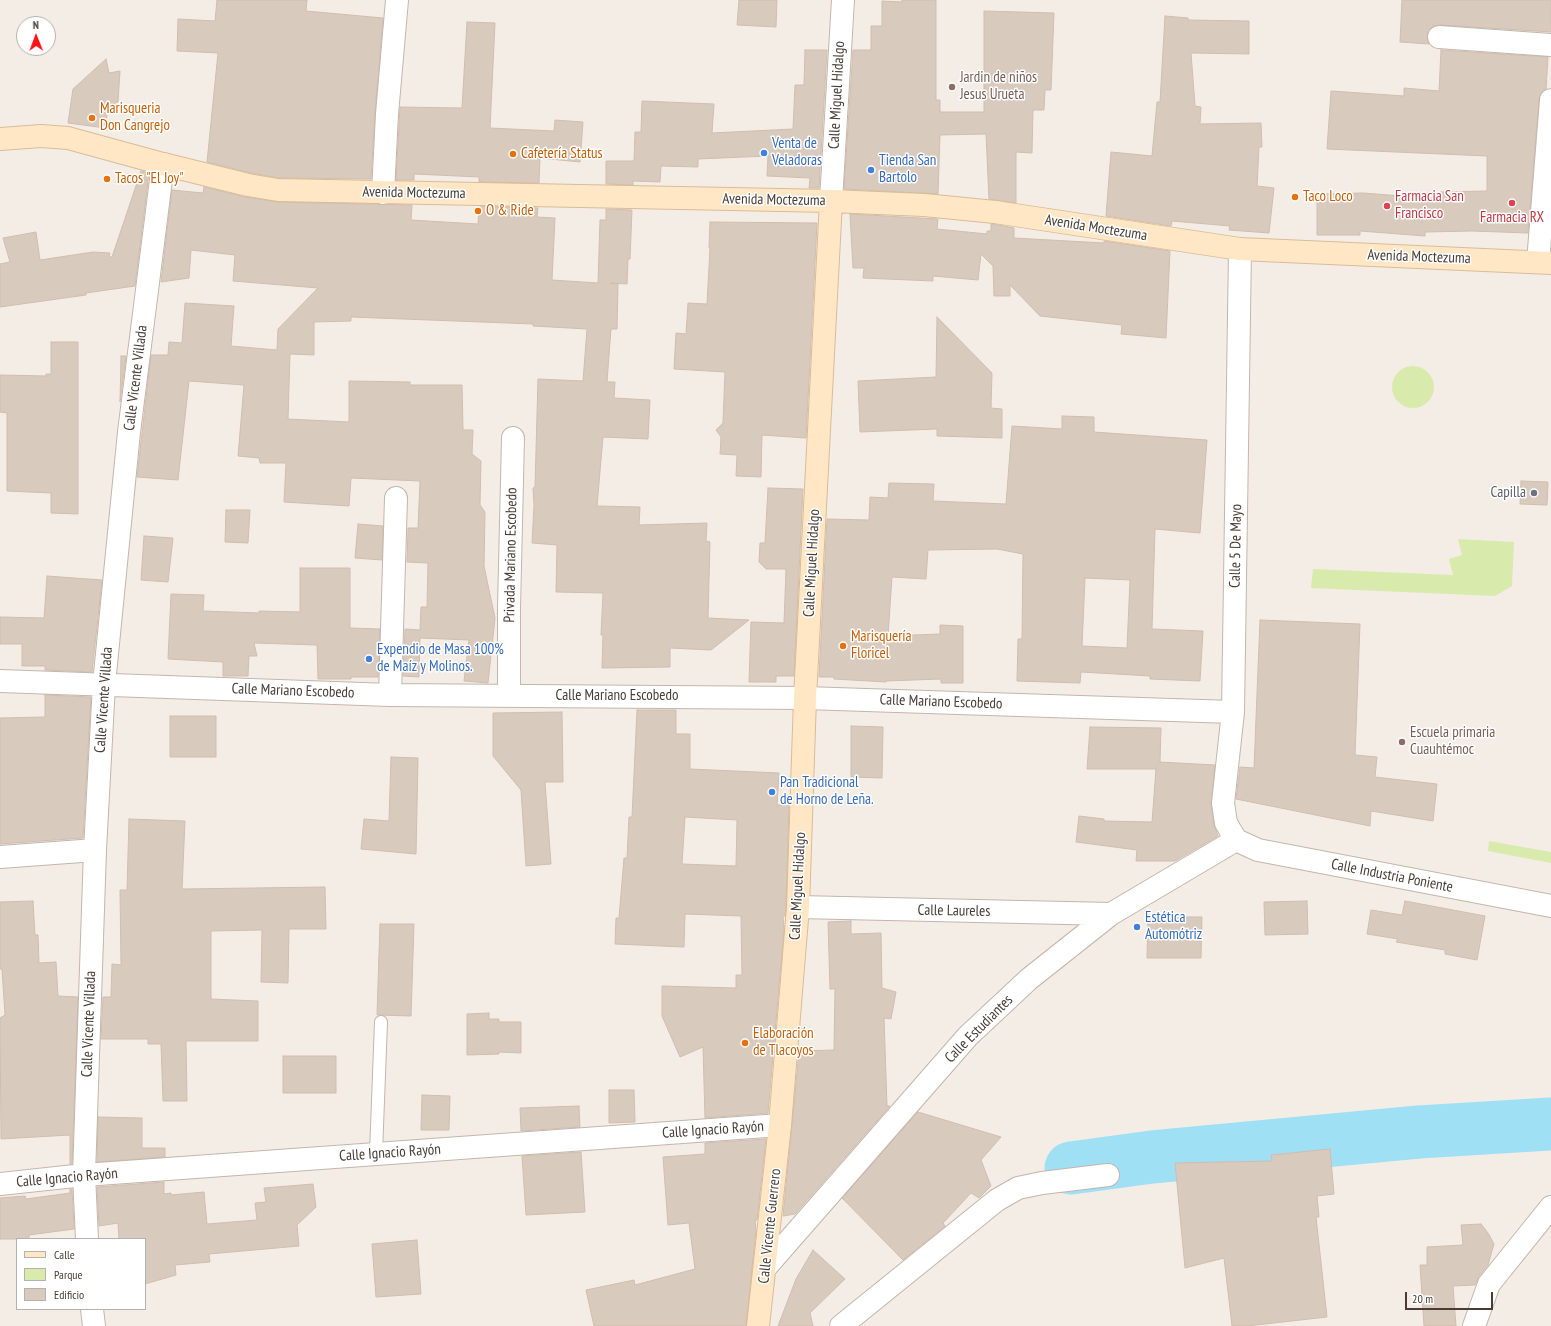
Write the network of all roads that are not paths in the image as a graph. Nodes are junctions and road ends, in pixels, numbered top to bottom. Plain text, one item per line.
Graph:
1 (397, 0) edge
2 (843, 0) edge
3 (1439, 37) dead end
4 (1551, 45) edge
5 (1551, 100) edge
6 (0, 139) edge
7 (163, 164) junction
8 (383, 193) junction
9 (831, 201) junction
10 (1240, 250) junction
11 (1544, 262) edge
12 (513, 438) dead end
13 (396, 498) dead end
14 (0, 681) edge
15 (104, 684) junction
16 (390, 695) junction
17 (510, 696) junction
18 (805, 698) junction
19 (1233, 712) junction
20 (1236, 840) junction
21 (95, 850) junction
22 (0, 857) edge
23 (1551, 906) edge
24 (798, 907) junction
25 (1111, 914) junction
26 (381, 1022) dead end
27 (780, 1125) junction
28 (376, 1153) junction
29 (84, 1175) junction
30 (1108, 1175) dead end
31 (0, 1184) edge
32 (1551, 1207) edge
33 (87, 1238) edge
34 (765, 1268) junction
35 (92, 1310) edge
36 (94, 1326) edge
37 (758, 1326) edge
38 (841, 1326) edge
39 (1474, 1326) edge

1 - 8 street
2 - 9 street, Calle Miguel Hidalgo
3 - 4 street
5 - 11 street
6 - 7 main road, Avenida Moctezuma
7 - 8 main road, Avenida Moctezuma
7 - 15 street, Calle Vicente Villada
8 - 9 main road, Avenida Moctezuma
9 - 10 main road, Avenida Moctezuma
9 - 18 main road, Calle Miguel Hidalgo
10 - 11 main road, Avenida Moctezuma
10 - 19 street, Calle 5 De Mayo
12 - 17 street, Privada Mariano Escobedo
13 - 16 street
14 - 15 street, Calle Mariano Escobedo
15 - 16 street, Calle Mariano Escobedo
15 - 21 street, Calle Vicente Villada
16 - 17 street, Calle Mariano Escobedo
17 - 18 street, Calle Mariano Escobedo
18 - 19 street, Calle Mariano Escobedo
18 - 24 main road, Calle Miguel Hidalgo
19 - 20 street, Calle 5 De Mayo
20 - 23 street, Calle Industria Poniente
20 - 25 street, Calle Estudiantes
21 - 22 street
21 - 29 street, Calle Vicente Villada
24 - 25 street, Calle Laureles
24 - 27 main road, Calle Miguel Hidalgo
25 - 34 street, Calle Estudiantes
26 - 28 lane
27 - 28 street, Calle Ignacio Rayón
27 - 34 main road, Calle Vicente Guerrero
28 - 29 street, Calle Ignacio Rayón
29 - 31 street, Calle Ignacio Rayón
29 - 33 street, Calle Vicente Villada
30 - 38 street
32 - 39 street
34 - 37 main road, Calle Vicente Guerrero
35 - 36 street

